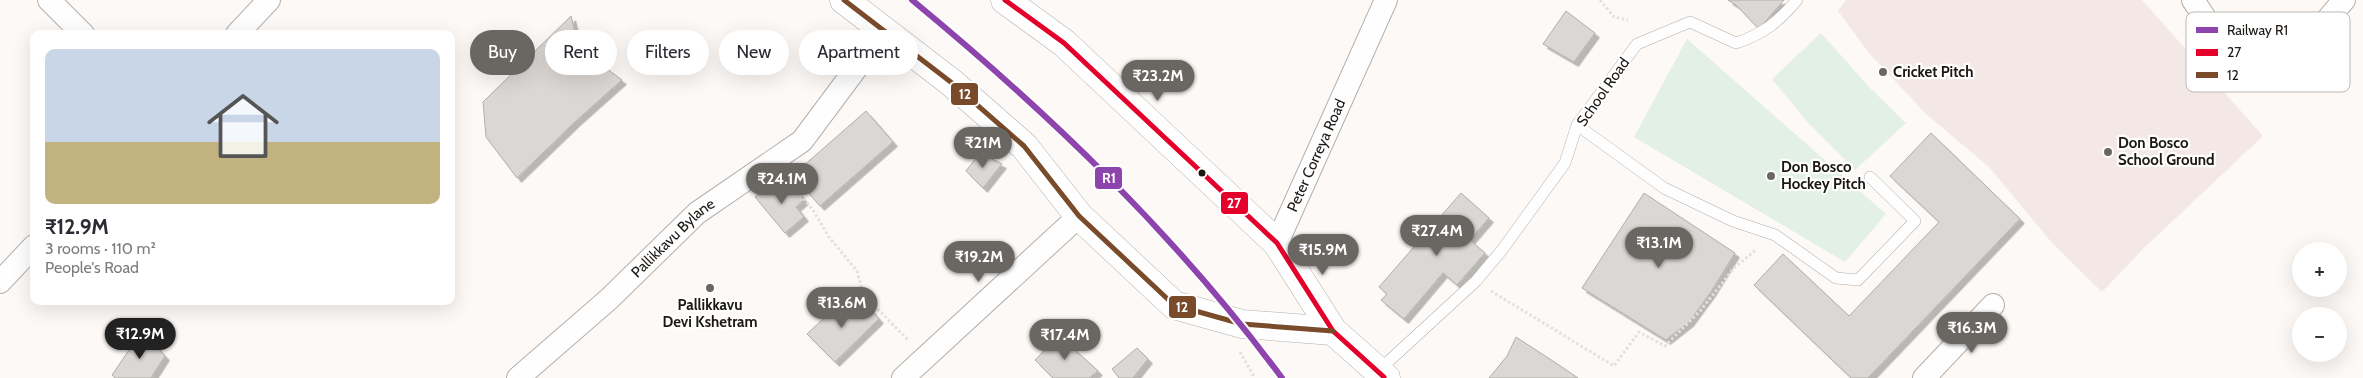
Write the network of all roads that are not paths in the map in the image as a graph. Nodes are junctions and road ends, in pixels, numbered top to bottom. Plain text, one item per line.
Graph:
1 (49, 0) edge
2 (269, 0) edge
3 (844, 0) edge
4 (1005, 0) edge
5 (1386, 0) edge
6 (1797, 0) edge
7 (2193, 0) edge
8 (2344, 0) edge
9 (2201, 12) edge
10 (2334, 12) edge
11 (79, 30) edge
12 (241, 30) edge
13 (883, 30) edge
14 (918, 57) edge
15 (851, 75) edge
16 (1577, 126) junction
17 (1870, 177) dead end
18 (1079, 216) junction
19 (1278, 243) junction
20 (30, 250) edge
21 (0, 282) edge
22 (1993, 305) dead end
23 (1333, 331) junction
24 (1382, 375) edge
25 (518, 378) edge
26 (903, 378) edge
27 (1924, 378) edge

1 - 11 street
2 - 12 street
3 - 13 main road
4 - 19 main road
5 - 19 street, Peter Correya Road
6 - 16 lane, School Road
7 - 9 street
8 - 10 street
14 - 18 main road
15 - 25 street, Pallikkavu Bylane
16 - 17 lane
16 - 24 lane, School Road
18 - 23 main road
18 - 26 street
19 - 23 main road
20 - 21 street
22 - 27 street
23 - 24 main road

